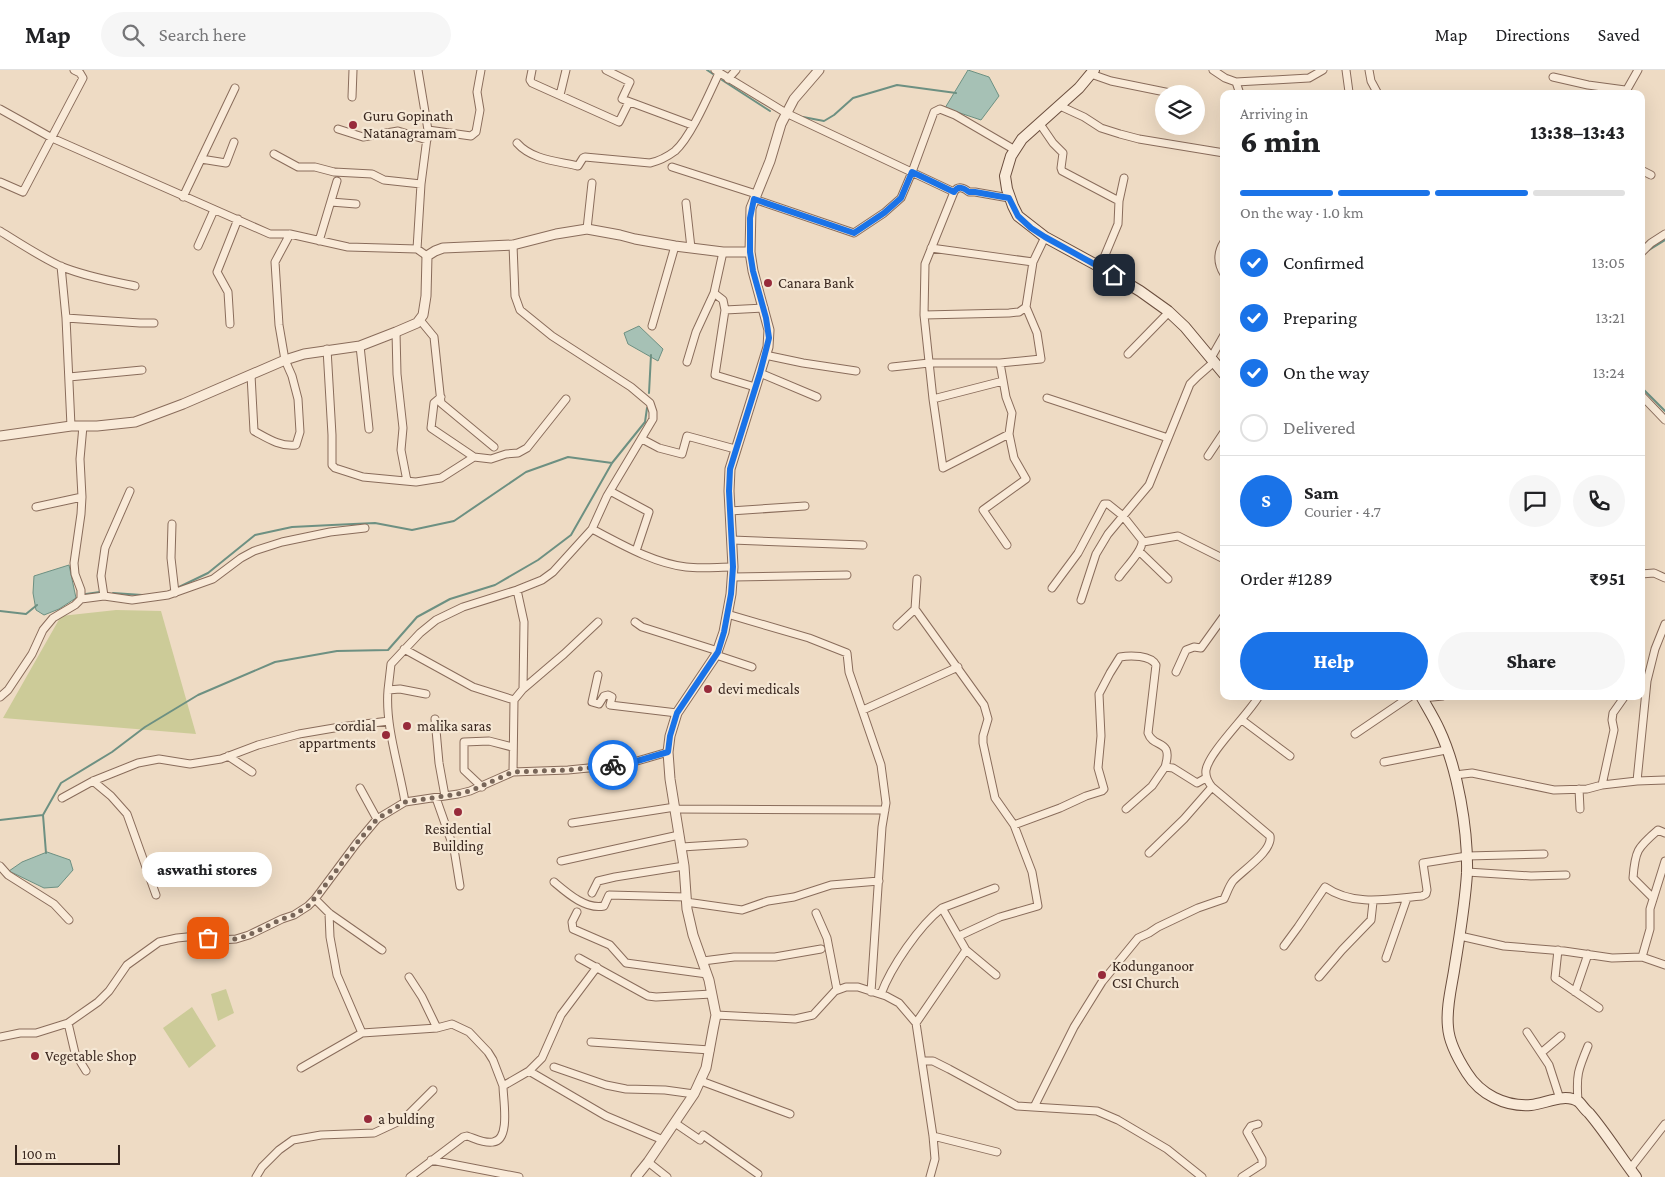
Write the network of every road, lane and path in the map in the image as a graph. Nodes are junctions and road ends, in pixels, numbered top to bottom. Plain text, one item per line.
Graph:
1 (74, 70) edge
2 (353, 70) edge
3 (418, 70) edge
4 (481, 70) edge
5 (532, 70) edge
6 (566, 70) edge
7 (606, 70) edge
8 (736, 70) edge
9 (819, 70) edge
10 (1213, 70) edge
11 (1323, 70) edge
12 (1346, 70) edge
13 (1369, 70) edge
14 (1638, 70) edge
15 (717, 72) edge
16 (1092, 72) edge
17 (1553, 77) dead end
18 (728, 79) junction
19 (1236, 82) junction
20 (235, 88) dead end
21 (1155, 90) edge
22 (1239, 90) edge
23 (1349, 90) edge
24 (1376, 90) edge
25 (1614, 90) edge
26 (1626, 90) edge
27 (560, 95) junction
28 (352, 97) dead end
29 (629, 102) junction
30 (1060, 106) junction
31 (0, 109) edge
32 (786, 114) junction
33 (1040, 124) junction
34 (692, 125) junction
35 (338, 129) dead end
36 (428, 130) junction
37 (52, 138) junction
38 (427, 140) junction
39 (234, 142) dead end
40 (517, 143) dead end
41 (1015, 150) junction
42 (1220, 152) edge
43 (274, 154) dead end
44 (202, 159) junction
45 (672, 167) dead end
46 (912, 172) junction
47 (1645, 172) edge
48 (1651, 175) dead end
49 (1124, 178) dead end
50 (337, 181) dead end
51 (0, 182) edge
52 (592, 183) dead end
53 (421, 184) junction
54 (954, 192) junction
55 (183, 197) junction
56 (755, 197) junction
57 (1009, 198) junction
58 (1119, 201) junction
59 (331, 202) junction
60 (686, 203) dead end
61 (356, 204) dead end
62 (214, 210) junction
63 (238, 219) junction
64 (587, 229) junction
65 (0, 230) edge
66 (290, 234) junction
67 (1665, 234) edge
68 (1045, 237) junction
69 (319, 242) junction
70 (513, 245) junction
71 (198, 246) dead end
72 (675, 246) junction
73 (691, 248) junction
74 (931, 248) junction
75 (418, 249) junction
76 (1645, 249) edge
77 (1220, 251) edge
78 (723, 252) junction
79 (750, 252) junction
80 (427, 256) junction
81 (1033, 262) junction
82 (61, 266) junction
83 (1100, 267) junction
84 (1220, 268) edge
85 (135, 286) dead end
86 (714, 293) junction
87 (1026, 307) junction
88 (764, 308) junction
89 (725, 310) junction
90 (1169, 312) junction
91 (924, 315) junction
92 (66, 318) junction
93 (420, 320) junction
94 (154, 323) dead end
95 (230, 324) dead end
96 (652, 326) dead end
97 (396, 332) junction
98 (1220, 344) edge
99 (360, 346) junction
100 (327, 349) junction
101 (765, 354) junction
102 (1128, 354) dead end
103 (285, 360) junction
104 (1213, 360) junction
105 (687, 362) dead end
106 (929, 363) junction
107 (1000, 363) junction
108 (892, 366) dead end
109 (1220, 369) edge
110 (142, 370) dead end
111 (856, 372) dead end
112 (760, 373) junction
113 (251, 375) junction
114 (69, 377) junction
115 (1003, 381) junction
116 (755, 387) junction
117 (441, 397) junction
118 (817, 397) dead end
119 (1048, 398) dead end
120 (566, 399) dead end
121 (933, 399) junction
122 (1645, 399) edge
123 (1665, 420) edge
124 (71, 426) junction
125 (83, 426) junction
126 (369, 429) dead end
127 (1009, 434) junction
128 (0, 436) edge
129 (1168, 438) junction
130 (1220, 438) edge
131 (642, 439) junction
132 (494, 447) dead end
133 (735, 449) junction
134 (1208, 456) dead end
135 (474, 457) junction
136 (406, 481) junction
137 (130, 491) dead end
138 (610, 492) junction
139 (82, 497) junction
140 (805, 506) dead end
141 (36, 507) dead end
142 (730, 511) junction
143 (1123, 516) junction
144 (172, 524) dead end
145 (365, 528) dead end
146 (592, 529) junction
147 (732, 540) junction
148 (1143, 542) junction
149 (863, 545) dead end
150 (1007, 545) dead end
151 (636, 551) junction
152 (1139, 551) junction
153 (1220, 557) edge
154 (733, 567) junction
155 (1645, 573) edge
156 (847, 575) dead end
157 (733, 577) junction
158 (1119, 577) dead end
159 (917, 578) dead end
160 (1665, 578) edge
161 (1168, 579) dead end
162 (1052, 588) dead end
163 (517, 590) junction
164 (175, 593) junction
165 (104, 596) junction
166 (81, 598) junction
167 (1080, 600) dead end
168 (915, 609) junction
169 (727, 614) junction
170 (1220, 621) edge
171 (598, 622) dead end
172 (635, 622) dead end
173 (1665, 624) edge
174 (897, 626) dead end
175 (1660, 636) junction
176 (1665, 646) edge
177 (404, 649) junction
178 (717, 653) junction
179 (752, 667) dead end
180 (958, 667) junction
181 (1176, 672) dead end
182 (598, 675) dead end
183 (523, 689) junction
184 (388, 690) junction
185 (426, 694) dead end
186 (0, 697) edge
187 (514, 700) junction
188 (1256, 700) edge
189 (1413, 700) edge
190 (1420, 700) edge
191 (1622, 700) edge
192 (863, 710) junction
193 (677, 713) junction
194 (434, 719) dead end
195 (1242, 720) junction
196 (389, 721) junction
197 (1355, 734) dead end
198 (512, 747) junction
199 (1446, 750) junction
200 (668, 752) junction
201 (228, 756) junction
202 (1290, 756) dead end
203 (1384, 762) dead end
204 (1165, 767) junction
205 (252, 772) dead end
206 (513, 772) junction
207 (1455, 775) junction
208 (1206, 778) junction
209 (1637, 780) junction
210 (1665, 780) edge
211 (94, 781) junction
212 (1602, 785) junction
213 (482, 787) junction
214 (1212, 787) junction
215 (360, 788) dead end
216 (1579, 789) junction
217 (445, 796) junction
218 (62, 798) dead end
219 (436, 798) junction
220 (405, 802) junction
221 (675, 808) junction
222 (885, 810) junction
223 (1126, 810) dead end
224 (1580, 810) dead end
225 (377, 819) junction
226 (572, 824) dead end
227 (1014, 825) junction
228 (1665, 833) edge
229 (679, 835) junction
230 (744, 843) dead end
231 (682, 847) junction
232 (1149, 852) dead end
233 (1544, 854) dead end
234 (1467, 856) junction
235 (1665, 860) edge
236 (561, 861) dead end
237 (0, 866) edge
238 (684, 866) junction
239 (1467, 872) junction
240 (1566, 875) dead end
241 (879, 881) junction
242 (554, 882) dead end
243 (460, 886) dead end
244 (995, 888) dead end
245 (592, 893) dead end
246 (156, 894) dead end
247 (1407, 898) junction
248 (1653, 898) junction
249 (315, 899) junction
250 (686, 899) junction
251 (1373, 902) junction
252 (942, 908) junction
253 (577, 912) dead end
254 (329, 913) junction
255 (816, 913) dead end
256 (69, 920) dead end
257 (959, 936) junction
258 (1460, 936) junction
259 (1284, 946) dead end
260 (821, 949) dead end
261 (382, 950) dead end
262 (966, 950) junction
263 (1558, 950) junction
264 (1588, 954) junction
265 (1642, 957) junction
266 (579, 958) dead end
267 (1386, 958) dead end
268 (703, 961) junction
269 (1665, 965) edge
270 (597, 967) junction
271 (707, 974) junction
272 (996, 975) dead end
273 (409, 977) dead end
274 (1319, 977) dead end
275 (837, 990) junction
276 (871, 992) junction
277 (1575, 992) junction
278 (712, 994) junction
279 (881, 994) junction
280 (1599, 1008) dead end
281 (716, 1015) junction
282 (68, 1023) junction
283 (916, 1023) junction
284 (437, 1028) junction
285 (1527, 1032) dead end
286 (362, 1033) junction
287 (0, 1036) edge
288 (1560, 1036) dead end
289 (591, 1042) dead end
290 (1588, 1046) dead end
291 (710, 1050) junction
292 (1541, 1053) junction
293 (922, 1061) junction
294 (301, 1068) dead end
295 (554, 1068) dead end
296 (86, 1071) dead end
297 (529, 1071) junction
298 (701, 1081) junction
299 (503, 1086) junction
300 (433, 1090) dead end
301 (694, 1094) junction
302 (1560, 1099) junction
303 (1578, 1101) junction
304 (1034, 1107) junction
305 (790, 1114) dead end
306 (675, 1123) junction
307 (1258, 1124) dead end
308 (1665, 1124) edge
309 (933, 1136) junction
310 (663, 1140) junction
311 (997, 1152) dead end
312 (431, 1160) junction
313 (648, 1162) junction
314 (758, 1174) dead end
315 (1632, 1174) edge
316 (494, 1175) edge
317 (413, 1176) edge
318 (256, 1177) edge
319 (519, 1177) edge
320 (636, 1177) edge
321 (667, 1177) edge
322 (930, 1177) edge
323 (1202, 1177) edge
324 (1242, 1177) edge

1 - 37 street
2 - 28 street
3 - 36 street
4 - 36 street
5 - 27 street
6 - 27 street
7 - 29 street
8 - 18 street
9 - 32 street
10 - 19 street
11 - 19 street
12 - 23 street
13 - 24 street
14 - 26 street
15 - 18 street
15 - 34 street
16 - 21 street
16 - 30 main road
17 - 25 street
18 - 32 street
19 - 22 street
20 - 44 street
27 - 29 street
29 - 34 street
30 - 33 main road
30 - 42 street
31 - 37 street
32 - 46 street
32 - 56 street
33 - 41 main road
33 - 58 street
34 - 40 street
35 - 38 street
36 - 38 street
37 - 51 street
37 - 55 street
38 - 53 street
39 - 44 street
41 - 46 street
41 - 57 main road
43 - 53 street
44 - 55 street
45 - 56 street
46 - 54 street
46 - 56 street
47 - 48 street
49 - 58 street
50 - 59 street
52 - 64 street
53 - 75 street
54 - 57 street
54 - 74 street
55 - 62 street
56 - 79 street
57 - 68 main road
58 - 83 street
59 - 61 street
59 - 69 street
60 - 73 street
62 - 63 street
62 - 71 street
63 - 66 street
63 - 95 street
64 - 70 street
64 - 72 street
65 - 82 street
66 - 69 street
66 - 103 street
67 - 76 street
68 - 81 street
68 - 83 main road
69 - 75 street
70 - 80 street
70 - 131 street
72 - 73 street
72 - 96 street
73 - 78 street
74 - 81 street
74 - 91 street
75 - 80 street
77 - 84 street
78 - 79 street
78 - 86 street
79 - 88 street
80 - 93 street
81 - 87 street
82 - 85 street
82 - 92 street
83 - 90 main road
86 - 89 street
86 - 105 street
87 - 91 street
87 - 107 street
88 - 89 street
88 - 101 street
89 - 116 street
90 - 102 street
90 - 104 main road
91 - 106 street
92 - 94 street
92 - 114 street
93 - 97 street
93 - 117 street
97 - 99 street
97 - 136 street
98 - 104 street
99 - 100 street
99 - 126 street
100 - 103 street
100 - 136 street
101 - 111 street
101 - 112 street
103 - 113 street
103 - 113 street
104 - 109 main road
104 - 129 street
106 - 107 street
106 - 108 street
106 - 121 street
107 - 115 street
110 - 114 street
112 - 116 street
112 - 118 street
113 - 125 street
114 - 124 street
115 - 121 street
115 - 127 street
116 - 133 street
117 - 132 street
117 - 135 street
119 - 129 street
120 - 135 street
121 - 127 street
122 - 123 street
124 - 125 street
124 - 128 street
125 - 139 street
127 - 150 street
129 - 143 street
130 - 134 street
131 - 133 street
131 - 138 street
133 - 142 street
135 - 136 street
137 - 165 street
138 - 146 street
138 - 151 street
139 - 141 street
139 - 166 street
140 - 142 street
142 - 147 street
143 - 148 street
143 - 162 street
143 - 167 street
144 - 164 street
145 - 164 street
146 - 151 street
146 - 163 street
147 - 149 street
147 - 154 street
148 - 152 street
148 - 153 street
151 - 154 street
152 - 158 street
152 - 161 street
154 - 157 street
155 - 160 street
156 - 157 street
157 - 169 street
159 - 168 street
163 - 177 street
163 - 183 street
164 - 165 street
165 - 166 street
166 - 186 street
168 - 174 street
168 - 180 street
169 - 178 street
169 - 192 street
170 - 181 street
171 - 183 street
172 - 178 street
173 - 175 street
175 - 176 street
175 - 209 street
177 - 184 street
177 - 187 street
178 - 179 street
178 - 193 street
180 - 192 street
180 - 227 street
182 - 193 street
183 - 187 street
184 - 185 street
184 - 196 street
187 - 198 street
188 - 195 street
189 - 197 street
190 - 199 main road
191 - 212 street
192 - 222 street
193 - 200 street
194 - 217 street
195 - 202 street
195 - 208 street
196 - 201 street
196 - 220 street
198 - 206 street
198 - 213 street
199 - 203 street
199 - 207 main road
200 - 206 street
200 - 221 street
201 - 205 street
201 - 211 street
204 - 208 street
204 - 223 street
204 - 227 street
206 - 213 street
207 - 216 street
207 - 234 main road
208 - 214 street
209 - 210 street
209 - 212 street
211 - 218 street
211 - 246 street
212 - 216 street
213 - 217 street
214 - 232 street
214 - 304 street
215 - 225 street
216 - 224 street
217 - 219 street
219 - 220 street
219 - 243 street
220 - 225 street
221 - 222 street
221 - 226 street
221 - 229 street
222 - 241 street
225 - 249 street
227 - 257 street
228 - 248 street
229 - 231 street
229 - 236 street
230 - 231 street
231 - 238 street
233 - 234 street
234 - 239 main road
234 - 247 street
235 - 248 street
237 - 256 street
238 - 245 street
238 - 250 street
239 - 240 street
239 - 258 main road
241 - 250 street
241 - 276 street
242 - 250 street
244 - 252 street
247 - 251 street
247 - 267 street
248 - 265 street
249 - 254 street
249 - 282 street
250 - 268 street
251 - 259 street
251 - 274 street
252 - 257 street
252 - 279 street
253 - 271 street
254 - 261 street
254 - 286 street
255 - 275 street
257 - 262 street
258 - 263 street
258 - 302 main road
260 - 268 street
262 - 272 street
262 - 283 street
263 - 264 street
263 - 277 street
264 - 265 street
264 - 277 street
265 - 269 street
266 - 270 street
268 - 271 street
270 - 278 street
270 - 297 street
271 - 278 street
273 - 284 street
275 - 276 street
275 - 281 street
276 - 279 street
277 - 280 street
278 - 281 street
279 - 283 street
281 - 291 street
282 - 287 street
282 - 296 street
283 - 293 street
284 - 286 street
284 - 299 street
285 - 292 street
286 - 294 street
288 - 292 street
289 - 291 street
290 - 303 street
291 - 298 street
292 - 302 street
293 - 304 street
293 - 309 street
295 - 301 street
297 - 299 street
297 - 310 street
298 - 301 street
298 - 305 street
299 - 312 street
300 - 318 street
301 - 306 street
302 - 303 main road
303 - 315 main road
304 - 323 street
306 - 310 street
306 - 314 street
307 - 324 street
308 - 315 street
309 - 311 street
309 - 322 street
310 - 313 street
312 - 316 street
312 - 317 street
313 - 320 street
313 - 321 street
316 - 319 street

